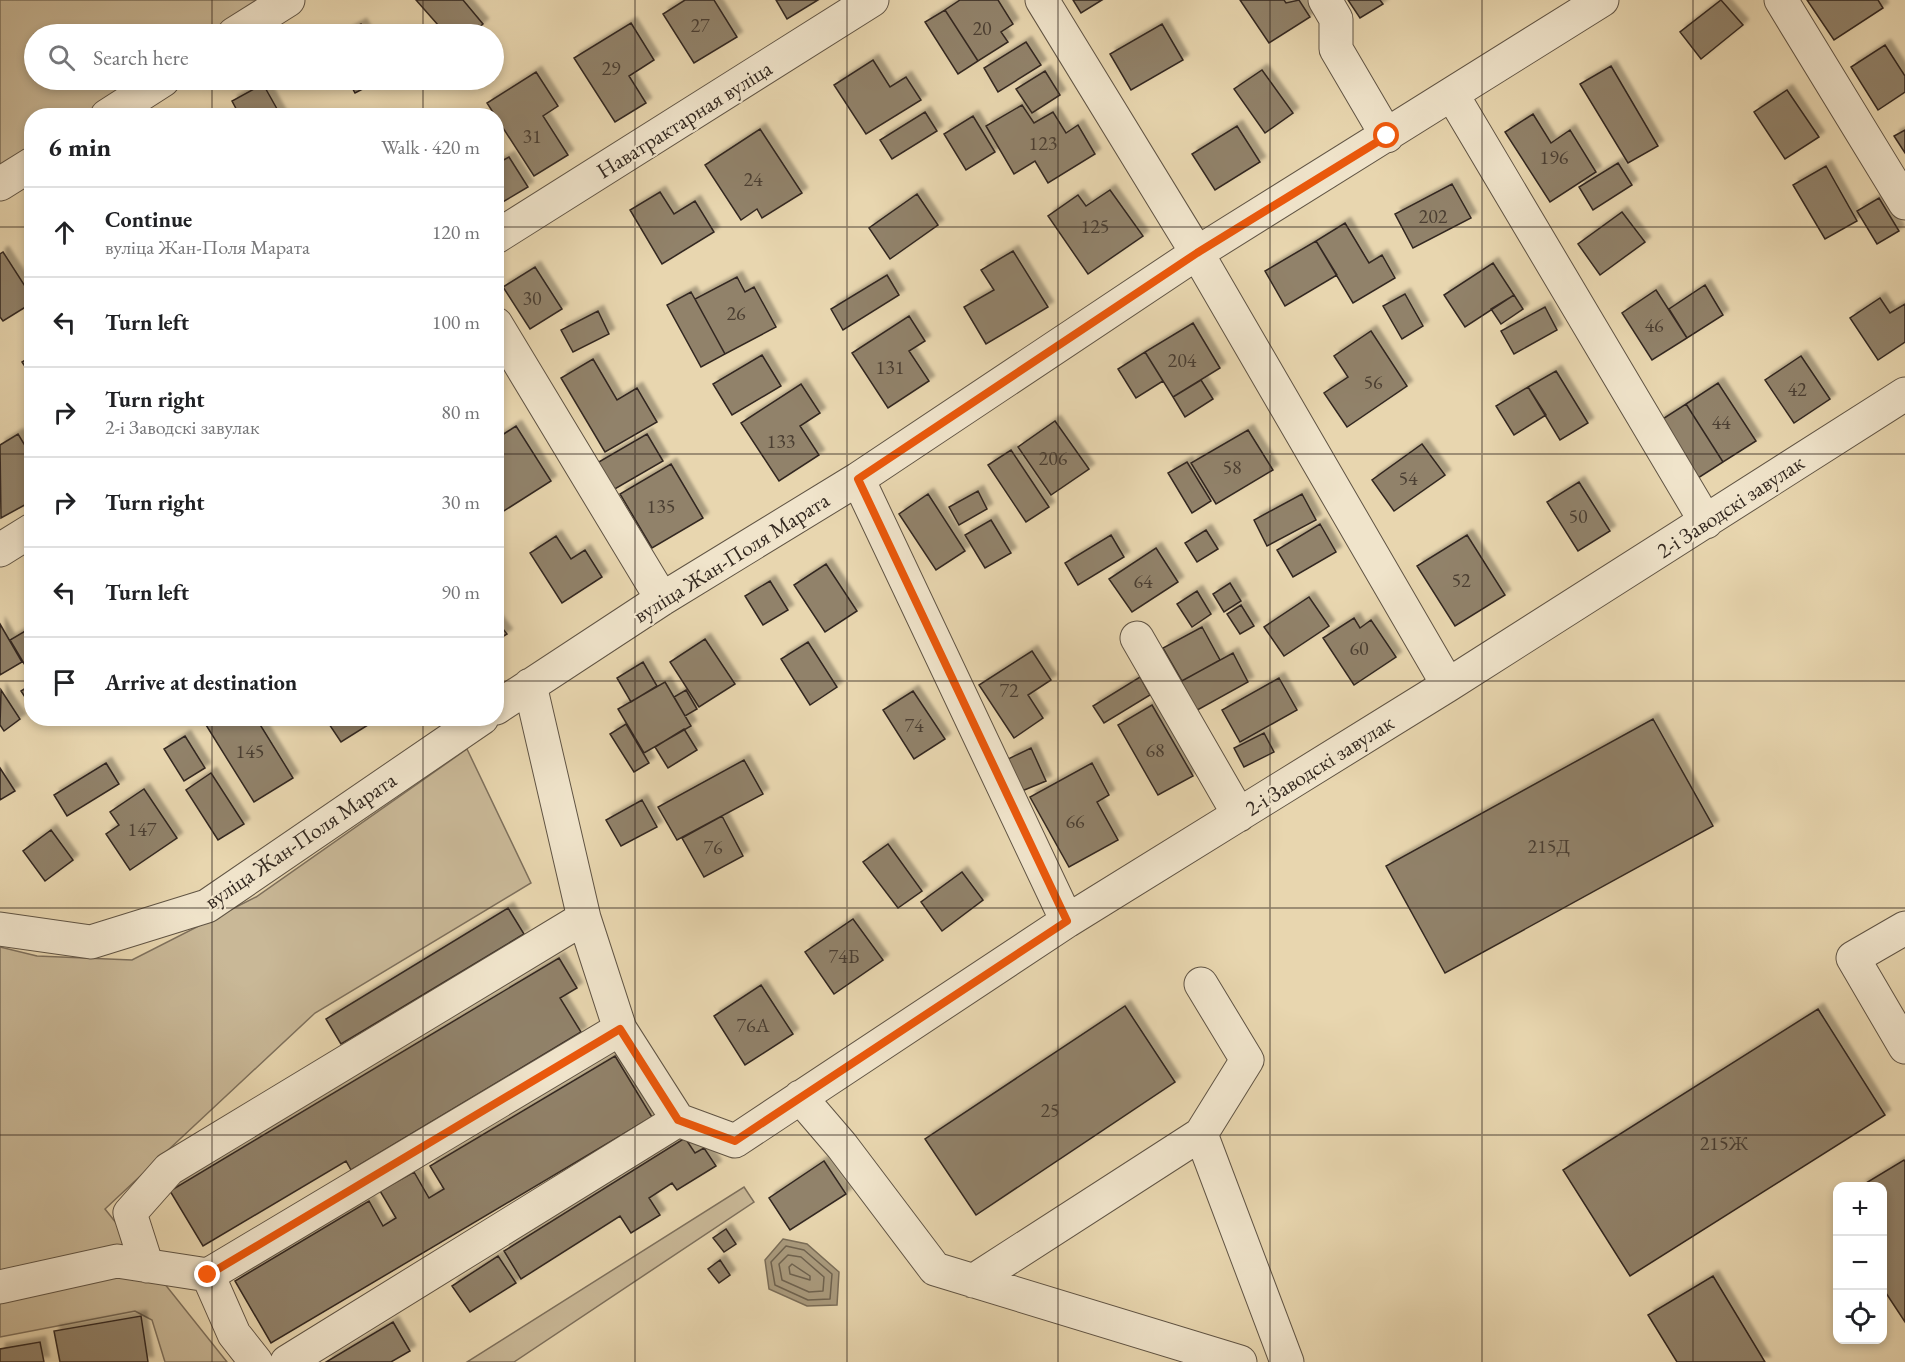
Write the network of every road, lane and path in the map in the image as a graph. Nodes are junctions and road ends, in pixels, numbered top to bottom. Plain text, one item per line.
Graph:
1 (288, 0) edge
2 (872, 0) edge
3 (1042, 0) edge
4 (1325, 0) edge
5 (1602, 0) edge
6 (1782, 0) edge
7 (250, 24) edge
8 (147, 90) edge
9 (1453, 96) junction
10 (119, 108) edge
11 (1387, 136) junction
12 (24, 169) edge
13 (0, 184) edge
14 (1905, 203) edge
15 (504, 232) edge
16 (1197, 253) junction
17 (504, 337) edge
18 (1905, 394) edge
19 (858, 479) junction
20 (1706, 522) junction
21 (24, 535) edge
22 (0, 550) edge
23 (662, 599) junction
24 (1137, 638) dead end
25 (1448, 685) junction
26 (530, 686) junction
27 (504, 703) edge
28 (470, 726) edge
29 (1239, 815) junction
30 (584, 918) junction
31 (1067, 921) junction
32 (1905, 928) edge
33 (0, 929) edge
34 (1201, 984) dead end
35 (620, 1029) junction
36 (1905, 1047) edge
37 (800, 1097) junction
38 (678, 1120) junction
39 (1201, 1134) junction
40 (147, 1266) junction
41 (208, 1275) junction
42 (974, 1281) junction
43 (0, 1287) edge
44 (256, 1362) edge
45 (287, 1362) edge
46 (1240, 1362) edge
47 (1287, 1362) edge

1 - 7 street
2 - 15 street, Наватрактарная вуліца
3 - 16 street
4 - 11 street
5 - 9 street, вуліца Жан-Поля Марата
6 - 14 street
8 - 10 street
9 - 11 street, вуліца Жан-Поля Марата
9 - 20 street
11 - 16 street, вуліца Жан-Поля Марата
12 - 13 street
16 - 19 street, вуліца Жан-Поля Марата
16 - 25 street
17 - 23 street
18 - 20 street, 2-і Заводскі завулак
19 - 23 street, вуліца Жан-Поля Марата
19 - 31 street
20 - 25 street, 2-і Заводскі завулак
21 - 22 street
23 - 26 street, вуліца Жан-Поля Марата
24 - 29 street
25 - 29 street, 2-і Заводскі завулак
26 - 27 street, вуліца Жан-Поля Марата
26 - 30 street
28 - 33 street, вуліца Жан-Поля Марата
29 - 31 street, 2-і Заводскі завулак
30 - 35 street
30 - 40 street
31 - 37 street, 2-і Заводскі завулак
32 - 36 street
34 - 39 street
35 - 38 street
35 - 41 street
37 - 38 street, 2-і Заводскі завулак
37 - 42 street
38 - 45 street
39 - 42 street
39 - 47 street
40 - 41 street
40 - 43 street
41 - 44 street
42 - 46 street

